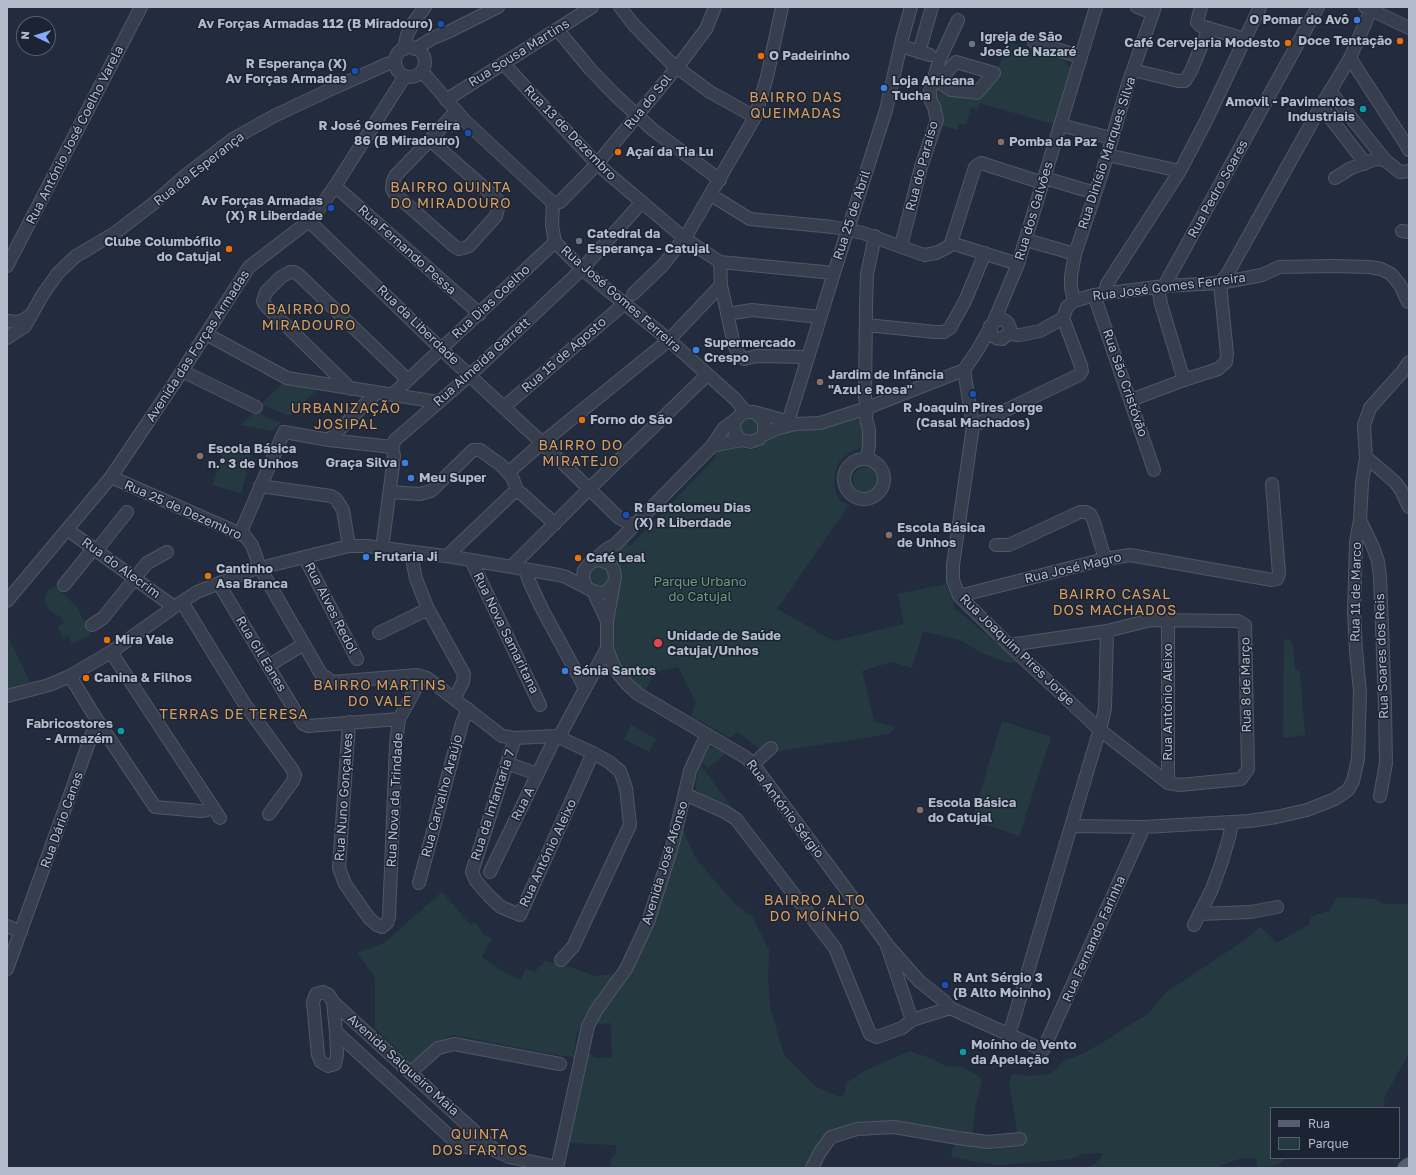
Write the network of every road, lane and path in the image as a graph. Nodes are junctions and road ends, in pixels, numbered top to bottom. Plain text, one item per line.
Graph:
1 (141, 7) edge
2 (425, 7) edge
3 (498, 7) edge
4 (592, 7) edge
5 (620, 7) edge
6 (715, 7) edge
7 (782, 7) edge
8 (911, 7) edge
9 (932, 7) edge
10 (1096, 7) edge
11 (1137, 7) edge
12 (1201, 7) edge
13 (1260, 7) edge
14 (1318, 7) edge
15 (1367, 9) edge
16 (1154, 10) edge
17 (958, 20) dead end
18 (1393, 21) junction
19 (1409, 21) edge
20 (1209, 28) junction
21 (1409, 28) edge
22 (557, 29) junction
23 (1245, 40) junction
24 (1034, 42) dead end
25 (901, 46) junction
26 (414, 51) junction
27 (1081, 57) junction
28 (1350, 58) junction
29 (395, 63) junction
30 (503, 63) junction
31 (676, 67) junction
32 (1133, 70) junction
33 (421, 72) junction
34 (405, 76) junction
35 (1330, 91) junction
36 (446, 100) junction
37 (1321, 106) junction
38 (456, 111) junction
39 (637, 115) junction
40 (755, 117) junction
41 (1060, 125) junction
42 (1111, 138) junction
43 (430, 140) junction
44 (1409, 150) edge
45 (1107, 155) junction
46 (1385, 160) junction
47 (597, 164) junction
48 (1364, 164) junction
49 (1180, 171) junction
50 (1409, 171) edge
51 (1335, 178) dead end
52 (720, 180) junction
53 (1044, 180) junction
54 (335, 186) junction
55 (1095, 193) junction
56 (711, 194) junction
57 (642, 202) junction
58 (553, 203) junction
59 (309, 220) junction
60 (848, 230) junction
61 (875, 236) junction
62 (684, 238) junction
63 (1026, 240) junction
64 (555, 242) junction
65 (952, 243) junction
66 (901, 246) junction
67 (984, 253) junction
68 (1075, 254) junction
69 (720, 262) junction
70 (7, 264) edge
71 (1018, 264) junction
72 (582, 269) junction
73 (834, 273) junction
74 (1220, 283) junction
75 (722, 285) junction
76 (1161, 287) junction
77 (633, 294) dead end
78 (1100, 294) junction
79 (1074, 301) junction
80 (1408, 302) edge
81 (624, 304) junction
82 (32, 314) junction
83 (480, 314) junction
84 (727, 314) junction
85 (820, 317) junction
86 (1063, 318) junction
87 (7, 322) edge
88 (996, 323) junction
89 (866, 325) junction
90 (206, 334) junction
91 (1008, 334) junction
92 (7, 338) edge
93 (996, 338) junction
94 (669, 340) junction
95 (440, 348) junction
96 (977, 351) junction
97 (808, 356) junction
98 (1409, 362) edge
99 (964, 370) junction
100 (182, 371) junction
101 (470, 375) junction
102 (707, 375) junction
103 (408, 380) junction
104 (1184, 380) junction
105 (351, 388) junction
106 (376, 393) junction
107 (392, 395) junction
108 (1131, 400) junction
109 (438, 402) junction
110 (256, 408) dead end
111 (504, 408) junction
112 (867, 408) junction
113 (746, 415) junction
114 (791, 423) junction
115 (973, 426) junction
116 (762, 435) junction
117 (329, 440) junction
118 (741, 440) junction
119 (542, 443) junction
120 (712, 446) junction
121 (392, 448) junction
122 (867, 458) dead end
123 (1366, 458) junction
124 (1154, 470) dead end
125 (509, 472) junction
126 (111, 477) junction
127 (1272, 484) dead end
128 (260, 486) junction
129 (589, 489) junction
130 (390, 492) junction
131 (518, 492) junction
132 (1409, 507) edge
133 (127, 512) dead end
134 (1360, 520) junction
135 (555, 524) junction
136 (633, 526) junction
137 (68, 530) junction
138 (240, 534) junction
139 (616, 544) junction
140 (996, 545) dead end
141 (349, 546) junction
142 (382, 548) junction
143 (94, 549) junction
144 (167, 552) dead end
145 (415, 553) junction
146 (446, 556) junction
147 (305, 558) junction
148 (1105, 559) junction
149 (471, 560) junction
150 (593, 562) junction
151 (512, 567) junction
152 (260, 568) junction
153 (525, 569) junction
154 (584, 570) junction
155 (614, 571) junction
156 (566, 576) junction
157 (134, 578) junction
158 (614, 583) junction
159 (219, 584) junction
160 (64, 585) dead end
161 (590, 590) junction
162 (959, 596) junction
163 (7, 601) edge
164 (178, 604) junction
165 (428, 609) junction
166 (607, 621) junction
167 (1168, 621) junction
168 (92, 625) dead end
169 (1107, 631) junction
170 (380, 633) dead end
171 (304, 644) junction
172 (1009, 644) junction
173 (607, 648) junction
174 (111, 652) junction
175 (357, 659) dead end
176 (268, 666) junction
177 (70, 676) junction
178 (422, 677) junction
179 (585, 688) junction
180 (7, 696) edge
181 (454, 699) junction
182 (540, 705) dead end
183 (468, 709) junction
184 (399, 719) junction
185 (98, 720) junction
186 (349, 722) junction
187 (1100, 730) junction
188 (707, 735) junction
189 (557, 737) junction
190 (515, 738) junction
191 (771, 748) dead end
192 (593, 753) junction
193 (507, 762) junction
194 (752, 764) junction
195 (537, 774) junction
196 (1168, 784) junction
197 (685, 794) junction
198 (1380, 796) dead end
199 (212, 806) junction
200 (269, 814) dead end
201 (220, 818) dead end
202 (1232, 823) junction
203 (1071, 826) junction
204 (1144, 828) junction
205 (472, 872) joint
206 (490, 872) dead end
207 (419, 883) dead end
208 (1277, 906) dead end
209 (7, 926) edge
210 (382, 927) joint
211 (21, 932) junction
212 (886, 943) junction
213 (561, 960) dead end
214 (7, 969) edge
215 (333, 1002) junction
216 (950, 1008) junction
217 (912, 1020) junction
218 (336, 1032) junction
219 (1009, 1035) junction
220 (560, 1064) dead end
221 (412, 1072) junction
222 (480, 1136) junction
223 (1020, 1139) dead end
224 (508, 1162) edge
225 (1409, 1165) edge
226 (557, 1168) edge
227 (812, 1168) edge
228 (1405, 1168) edge

1 - 70 street, Rua António José Coelho Varela
2 - 26 street
3 - 26 street
4 - 22 street, Rua Sousa Martins
5 - 31 street
6 - 31 street, Rua do Sol
7 - 40 street
8 - 25 street, Rua 25 de Abril
9 - 25 street
10 - 27 street, Rua dos Galvões
11 - 16 street
12 - 20 street
13 - 23 street
14 - 76 street, Rua Pedro Soares
15 - 18 street
15 - 28 street
16 - 32 street, Rua Dinísio Marques Silva
17 - 66 street, Rua do Paraíso
18 - 19 street
18 - 21 street
20 - 23 street
20 - 32 street
22 - 30 street, Rua Sousa Martins
22 - 39 street
23 - 49 street
24 - 27 street
25 - 60 street, Rua 25 de Abril
26 - 29 street
26 - 33 street
27 - 41 street, Rua dos Galvões
28 - 35 street
28 - 44 street
29 - 34 street
29 - 82 street, Rua da Esperança
30 - 36 street, Rua Sousa Martins
30 - 47 street, Rua 13 de Dezembro
31 - 39 street, Rua do Sol
31 - 40 street
32 - 42 street, Rua Dinísio Marques Silva
33 - 34 street
33 - 36 street
34 - 54 street, Avenida das Forças Armadas
35 - 37 street
35 - 46 street
36 - 38 street
37 - 48 street
37 - 74 street
38 - 43 street
38 - 58 street
39 - 47 street, Rua do Sol
39 - 52 street
40 - 52 street
41 - 42 street
41 - 53 street, Rua dos Galvões
42 - 45 street, Rua Dinísio Marques Silva
43 - 43 street
45 - 49 street
45 - 55 street, Rua Dinísio Marques Silva
46 - 48 street
46 - 50 street
47 - 57 street, Rua 13 de Dezembro
47 - 58 street, Rua do Sol
48 - 51 street
49 - 78 street
52 - 56 street
53 - 55 street
53 - 63 street, Rua dos Galvões
53 - 65 street
54 - 59 street, Avenida das Forças Armadas
54 - 83 street, Rua Fernando Pessa
55 - 68 street, Rua Dinísio Marques Silva
56 - 60 street
56 - 62 street
57 - 62 street, Rua 13 de Dezembro
57 - 72 street, Rua Almeida Garrett
58 - 64 street, Rua José Gomes Ferreira
59 - 90 street, Avenida das Forças Armadas
59 - 95 street, Rua da Liberdade
60 - 61 street
60 - 73 street, Rua 25 de Abril
61 - 66 street
61 - 89 street
62 - 69 street, Rua 13 de Dezembro
62 - 77 street
63 - 68 street
63 - 71 street, Rua dos Galvões
64 - 72 street, Rua José Gomes Ferreira
64 - 83 street, Rua Dias Coelho
65 - 66 street
65 - 67 street
67 - 71 street
67 - 89 street
68 - 79 street, Rua Dinísio Marques Silva
69 - 73 street, Rua 13 de Dezembro
69 - 75 street
71 - 88 street, Rua dos Galvões
72 - 81 street, Rua José Gomes Ferreira
72 - 101 street, Rua Almeida Garrett
73 - 85 street, Rua 25 de Abril
74 - 76 street, Rua José Gomes Ferreira
74 - 80 street, Rua José Gomes Ferreira
74 - 104 street
75 - 84 street
75 - 94 street
76 - 78 street, Rua José Gomes Ferreira
76 - 104 street
78 - 79 street, Rua José Gomes Ferreira
78 - 108 street, Rua São Cristóvão
79 - 86 street, Rua José Gomes Ferreira
81 - 94 street, Rua José Gomes Ferreira
81 - 111 street, Rua 15 de Agosto
82 - 87 street
82 - 92 street, Rua da Esperança
83 - 95 street, Rua Dias Coelho
84 - 85 street
84 - 97 street
85 - 97 street, Rua 25 de Abril
86 - 91 street, Rua José Gomes Ferreira
86 - 115 street
88 - 91 street
88 - 93 street
88 - 96 street
89 - 112 street
90 - 100 street, Avenida das Forças Armadas
90 - 105 street
91 - 93 street, Rua José Gomes Ferreira
93 - 96 street
94 - 102 street, Rua José Gomes Ferreira
94 - 119 street
95 - 101 street, Rua da Liberdade
95 - 103 street, Rua Dias Coelho
96 - 99 street
97 - 114 street, Rua 25 de Abril
98 - 123 street, Rua 11 de Marco
99 - 112 street
99 - 115 street, Rua Joaquim Pires Jorge
100 - 110 street
100 - 126 street, Avenida das Forças Armadas
101 - 109 street, Rua Almeida Garrett
101 - 111 street, Rua da Liberdade
102 - 113 street, Rua José Gomes Ferreira
102 - 129 street
103 - 105 street
103 - 107 street, Rua Dias Coelho
104 - 108 street
105 - 106 street
106 - 107 street
106 - 117 street
107 - 109 street
108 - 124 street, Rua São Cristóvão
109 - 121 street, Rua Almeida Garrett
111 - 119 street, Rua da Liberdade
112 - 114 street
112 - 122 street
113 - 114 street
113 - 116 street
113 - 118 street
113 - 120 street
114 - 116 street
115 - 162 street, Rua Joaquim Pires Jorge
116 - 118 street
117 - 121 street
117 - 128 street
118 - 120 street
119 - 125 street
119 - 129 street, Rua da Liberdade
120 - 136 street
121 - 130 street
123 - 132 street
123 - 134 street, Rua 11 de Marco
125 - 130 street
125 - 131 street
126 - 137 street, Avenida das Forças Armadas
126 - 138 street, Rua 25 de Dezembro
127 - 148 street, Rua José Magro
128 - 138 street
128 - 141 street
129 - 135 street
129 - 136 street, Rua da Liberdade
130 - 142 street
131 - 135 street
131 - 146 street
133 - 143 street
134 - 198 street, Rua Soares dos Reis
134 - 202 street, Rua 11 de Marco
135 - 151 street
136 - 139 street
137 - 143 street, Rua do Alecrim
137 - 163 street, Avenida das Forças Armadas
138 - 152 street, Rua 25 de Dezembro
139 - 150 street
139 - 155 street
140 - 148 street
141 - 142 street
141 - 147 street
142 - 145 street
143 - 157 street, Rua do Alecrim
143 - 160 street
144 - 157 street
145 - 146 street
145 - 165 street
146 - 149 street
147 - 152 street
147 - 175 street, Rua Alves Redol
148 - 162 street, Rua José Magro
149 - 151 street
149 - 182 street, Rua Nova Samaritana
150 - 154 street
150 - 155 street
151 - 153 street
152 - 159 street
152 - 171 street, Rua 25 de Dezembro
153 - 156 street
153 - 179 street
154 - 156 street
154 - 161 street
155 - 158 street
156 - 161 street
157 - 164 street, Rua do Alecrim
157 - 168 street
158 - 161 street
158 - 166 street, Rua António Sérgio
159 - 164 street
159 - 176 street, Rua GIl Eanes
161 - 166 street, Rua António Sérgio
162 - 172 street, Rua Joaquim Pires Jorge
164 - 174 street
164 - 200 street
165 - 170 street
165 - 181 street
166 - 173 street, Rua António Sérgio
167 - 169 street, Rua 8 de Março
167 - 196 street, Rua António Aleixo
167 - 196 street, Rua 8 de Março
169 - 172 street, Rua 8 de Março
169 - 187 street
171 - 176 street
171 - 178 street, Rua 25 de Dezembro
172 - 187 street, Rua Joaquim Pires Jorge
173 - 179 street, Rua A
173 - 188 street, Rua António Sérgio
174 - 177 street
174 - 199 street
176 - 186 street, Rua GIl Eanes
177 - 180 street
177 - 185 street
178 - 181 street
178 - 184 street, Rua Nova da Trindade
179 - 189 street, Rua A
181 - 183 street
183 - 190 street
183 - 207 street, Rua Carvalho Araújo
184 - 186 street, Rua GIl Eanes
184 - 210 street, Rua Nova da Trindade
185 - 199 street
185 - 211 street, Rua Dário Canas
186 - 210 street, Rua Nuno Gonçalves
187 - 196 street, Rua Joaquim Pires Jorge
187 - 203 street
188 - 194 street, Rua António Sérgio
188 - 197 street, Avenida José Afonso
189 - 190 street
189 - 192 street
189 - 195 street, Rua A
190 - 193 street, Rua da Infantaria 7
191 - 194 street
192 - 205 street, Rua António Aleixo
192 - 213 street
193 - 195 street
193 - 205 street, Rua da Infantaria 7
194 - 212 street, Rua António Sérgio
195 - 206 street, Rua A
197 - 217 street
197 - 226 street, Avenida José Afonso
199 - 201 street
202 - 204 street, Rua 11 de Marco
202 - 208 street
203 - 204 street, Rua 11 de Marco
203 - 219 street
204 - 219 street, Rua Fernando Farinha
209 - 211 street
211 - 214 street, Rua Dário Canas
212 - 216 street
212 - 217 street, Rua António Sérgio
215 - 218 street, Avenida Salgueiro Maia
215 - 218 street, Avenida Salgueiro Maia
215 - 221 street, Avenida Salgueiro Maia
216 - 217 street
216 - 219 street
218 - 222 street
220 - 221 street
221 - 222 street, Avenida Salgueiro Maia
222 - 224 street, Avenida Salgueiro Maia
223 - 227 street
224 - 226 street, Avenida Salgueiro Maia
225 - 228 main road

